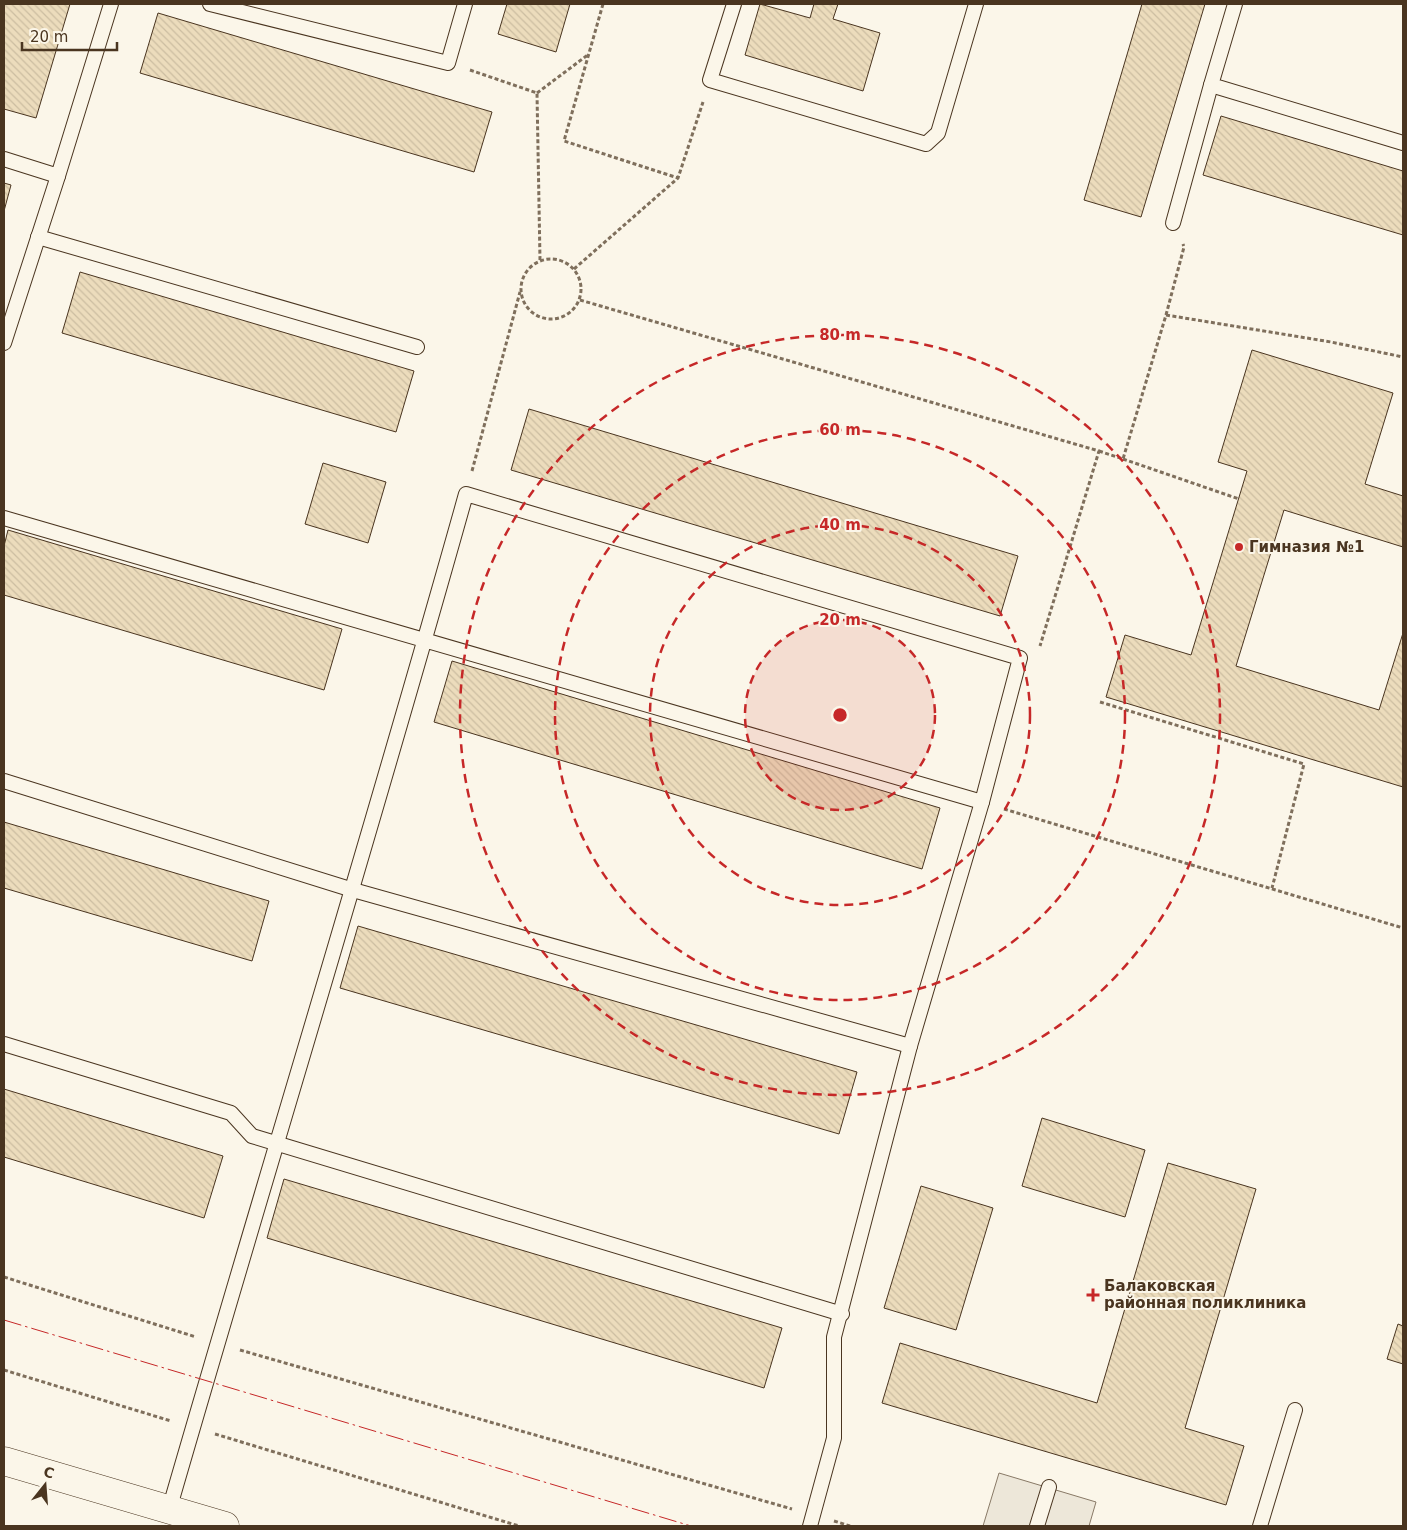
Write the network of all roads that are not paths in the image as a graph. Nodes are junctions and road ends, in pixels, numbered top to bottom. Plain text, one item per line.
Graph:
1 (111, 4) edge
2 (210, 4) edge
3 (465, 4) edge
4 (734, 4) edge
5 (976, 4) edge
6 (1235, 4) edge
7 (1211, 85) junction
8 (1403, 143) edge
9 (4, 159) edge
10 (58, 176) junction
11 (1173, 223) road end
12 (38, 237) junction
13 (4, 343) edge
14 (417, 347) dead end
15 (4, 518) edge
16 (426, 640) junction
17 (4, 781) edge
18 (982, 802) junction
19 (353, 890) junction
20 (4, 1044) edge
21 (910, 1046) junction
22 (278, 1143) junction
23 (842, 1314) junction
24 (1295, 1410) dead end
25 (4, 1461) edge
26 (1049, 1487) dead end
27 (169, 1510) junction
28 (811, 1521) edge
29 (225, 1526) edge
30 (1037, 1526) edge
31 (1260, 1526) edge

1 - 10 lane
2 - 3 lane
4 - 5 lane
6 - 7 lane
7 - 8 lane
7 - 11 lane
9 - 10 lane
10 - 12 lane
12 - 13 lane
12 - 14 lane
15 - 16 lane
16 - 18 lane
16 - 18 lane
16 - 19 lane
17 - 19 lane
18 - 21 lane
19 - 21 lane
19 - 22 lane
20 - 22 lane
21 - 23 lane
22 - 23 lane
22 - 27 lane
23 - 28 lane
24 - 31 lane
25 - 27 main road
26 - 30 lane
27 - 29 main road

